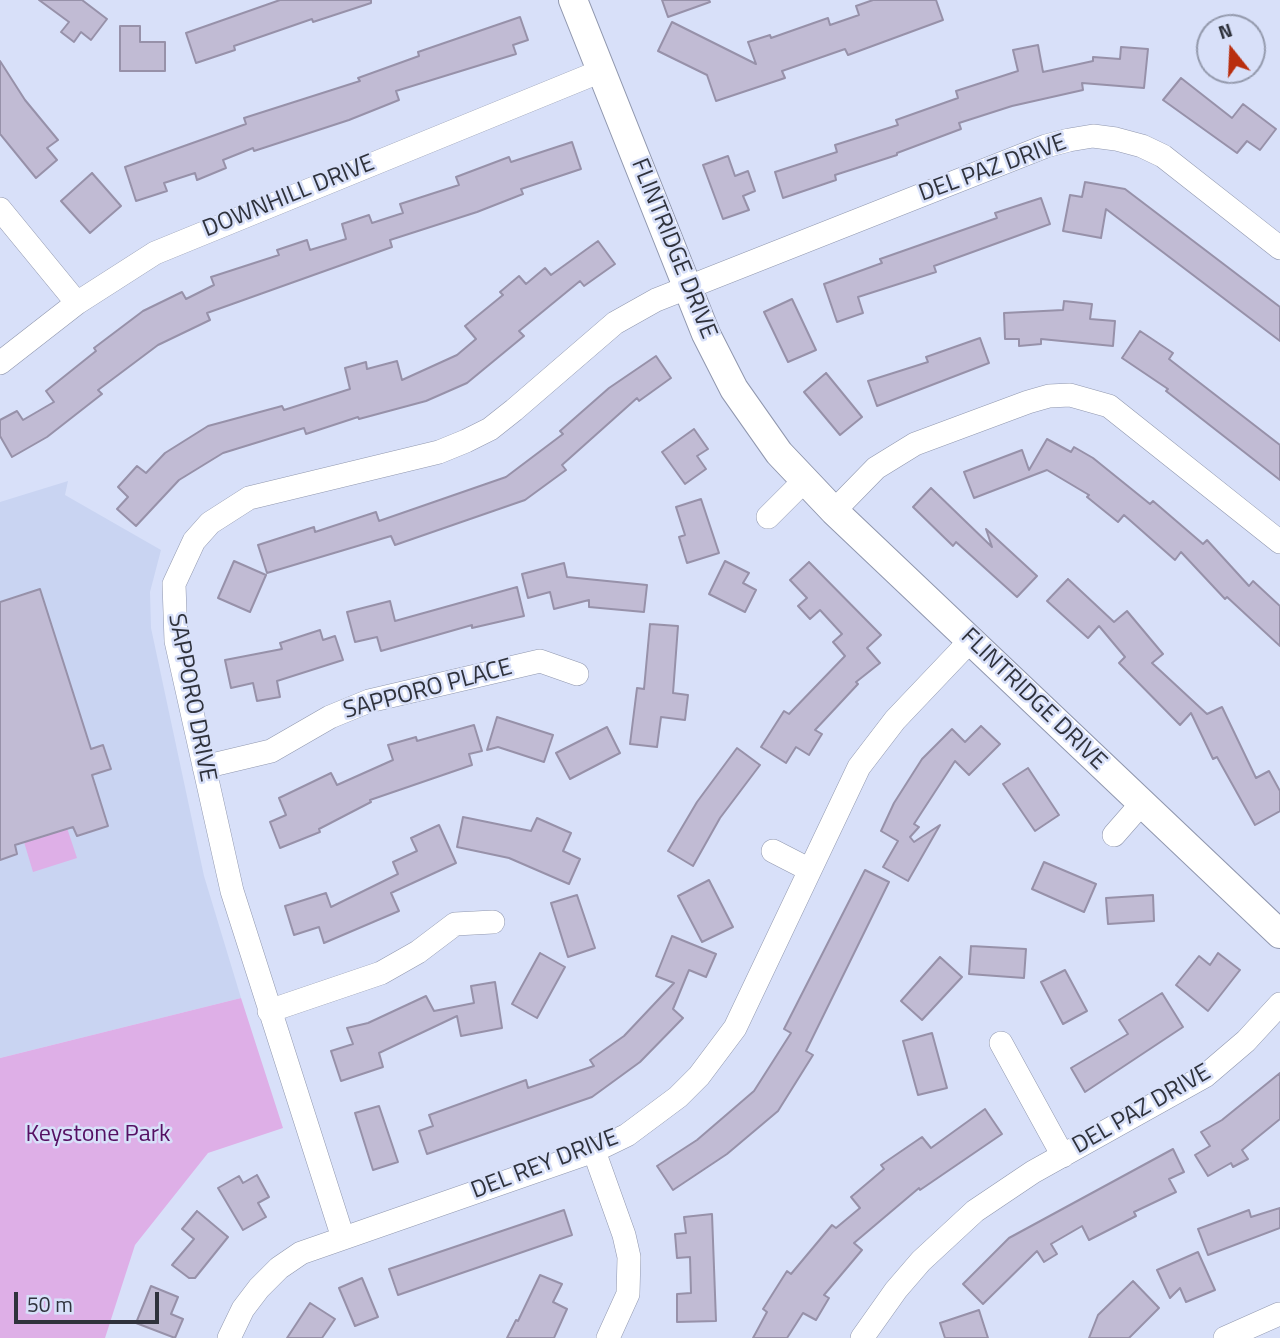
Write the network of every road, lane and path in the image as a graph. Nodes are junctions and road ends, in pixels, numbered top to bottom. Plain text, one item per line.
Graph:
1 (573, 0) edge
2 (601, 71) junction
3 (0, 209) edge
4 (1280, 248) edge
5 (688, 288) junction
6 (77, 303) junction
7 (0, 363) edge
8 (803, 482) junction
9 (834, 511) junction
10 (768, 517) dead end
11 (1280, 542) edge
12 (971, 640) junction
13 (577, 674) dead end
14 (204, 767) junction
15 (1142, 803) junction
16 (1114, 835) dead end
17 (773, 851) dead end
18 (810, 870) junction
19 (493, 922) dead end
20 (1280, 933) edge
21 (1280, 1004) edge
22 (269, 1011) junction
23 (1000, 1043) dead end
24 (594, 1151) junction
25 (1063, 1156) junction
26 (343, 1238) junction
27 (1279, 1314) edge
28 (229, 1338) edge
29 (608, 1338) edge
30 (862, 1338) edge
31 (1225, 1338) edge

1 - 2 street, FLINTRIDGE DRIVE
2 - 5 street, FLINTRIDGE DRIVE
2 - 6 street, DOWNHILL DRIVE
3 - 6 street
4 - 5 street, DEL PAZ DRIVE
5 - 8 street, FLINTRIDGE DRIVE
5 - 14 street, SAPPORO DRIVE
6 - 7 street, DOWNHILL DRIVE
8 - 9 street, FLINTRIDGE DRIVE
8 - 10 street
9 - 11 street
9 - 12 street, FLINTRIDGE DRIVE
12 - 15 street, FLINTRIDGE DRIVE
12 - 18 street, DEL REY DRIVE
13 - 14 street, SAPPORO PLACE
14 - 22 street, SAPPORO DRIVE
15 - 16 street
15 - 20 street, FLINTRIDGE DRIVE
17 - 18 street
18 - 24 street, DEL REY DRIVE
19 - 22 street
21 - 25 street, DEL PAZ DRIVE
22 - 26 street, SAPPORO DRIVE
23 - 25 street, DEL PAZ DRIVE
24 - 26 street, DEL REY DRIVE
24 - 29 street
25 - 30 street, DEL PAZ DRIVE
26 - 28 street, DEL REY DRIVE
27 - 31 street

